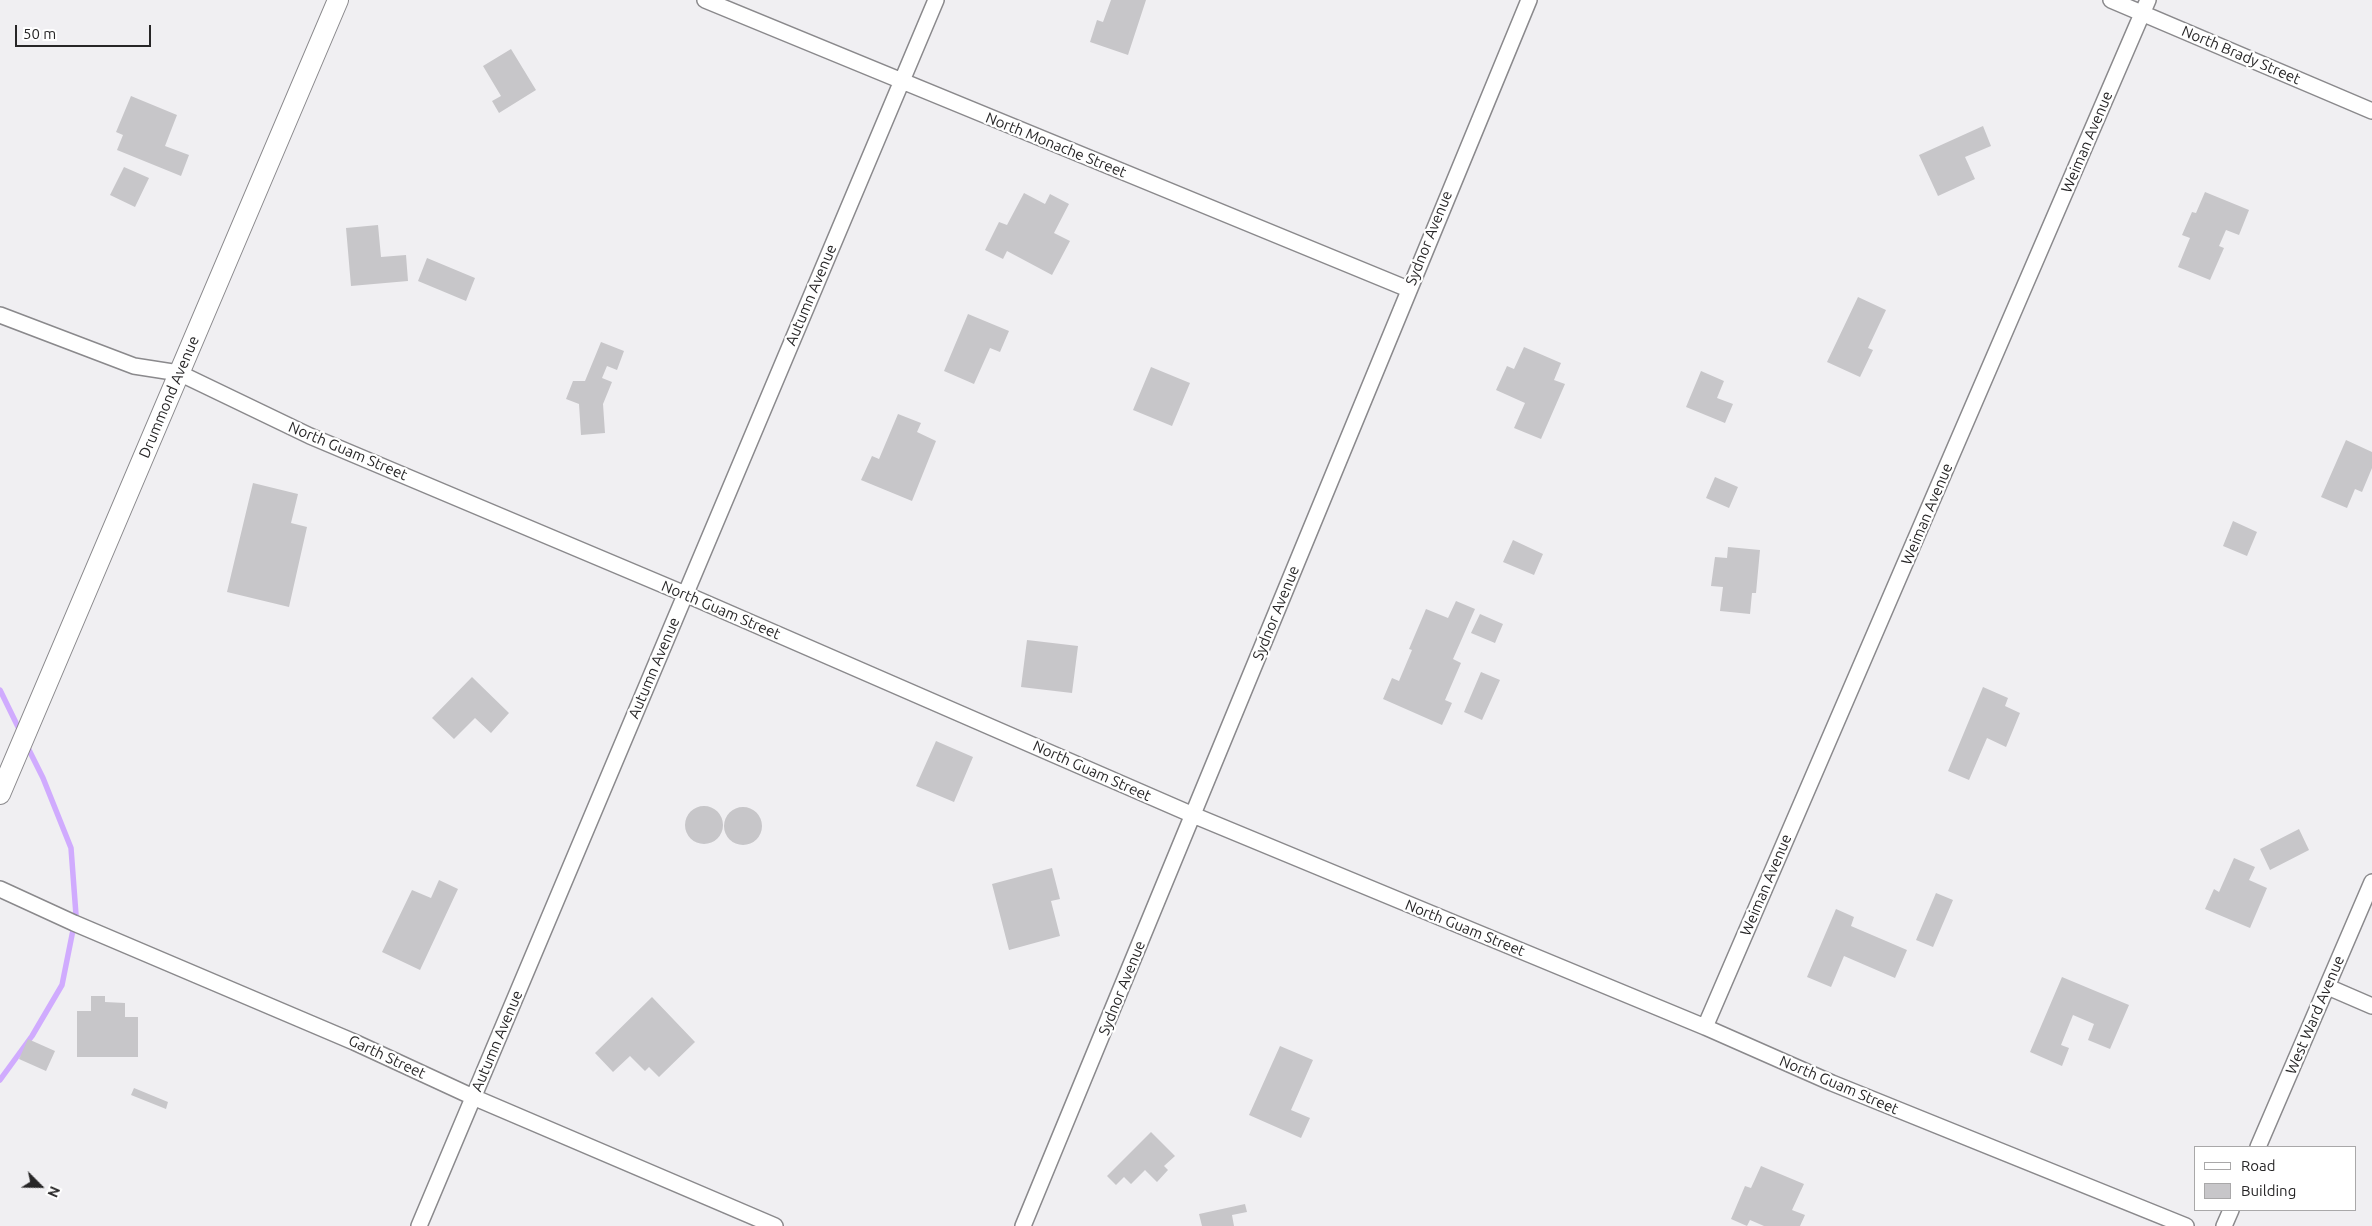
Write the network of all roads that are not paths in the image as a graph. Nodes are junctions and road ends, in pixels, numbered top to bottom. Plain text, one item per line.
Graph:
1 (338, 0) edge
2 (705, 0) edge
3 (936, 0) edge
4 (1528, 0) edge
5 (2111, 0) edge
6 (2145, 7) edge
7 (901, 82) junction
8 (2372, 111) edge
9 (1408, 289) junction
10 (0, 315) edge
11 (179, 373) junction
12 (685, 594) junction
13 (0, 794) edge
14 (1193, 815) junction
15 (2372, 882) edge
16 (0, 888) edge
17 (2328, 987) junction
18 (2372, 1006) edge
19 (1705, 1027) junction
20 (473, 1097) junction
21 (2258, 1146) edge
22 (2231, 1211) edge
23 (419, 1226) edge
24 (774, 1226) edge
25 (1023, 1226) edge
26 (2186, 1226) edge
27 (2224, 1226) edge

1 - 11 street, Drummond Avenue
2 - 7 street, North Monache Street
3 - 7 street, Autumn Avenue
4 - 9 street, Sydnor Avenue
5 - 6 street, North Brady Street
6 - 8 street, North Brady Street
6 - 19 street, Weiman Avenue
7 - 9 street, North Monache Street
7 - 12 street, Autumn Avenue
9 - 14 street, Sydnor Avenue
10 - 11 street, North Guam Street
11 - 12 street, North Guam Street
11 - 13 street, Drummond Avenue
12 - 14 street, North Guam Street
12 - 20 street, Autumn Avenue
14 - 19 street, North Guam Street
14 - 25 street, Sydnor Avenue
15 - 17 street, West Ward Avenue
16 - 20 street, Garth Street
17 - 18 street
17 - 21 street, West Ward Avenue
19 - 26 street, North Guam Street
20 - 23 street, Autumn Avenue
20 - 24 street, Garth Street
22 - 27 street

